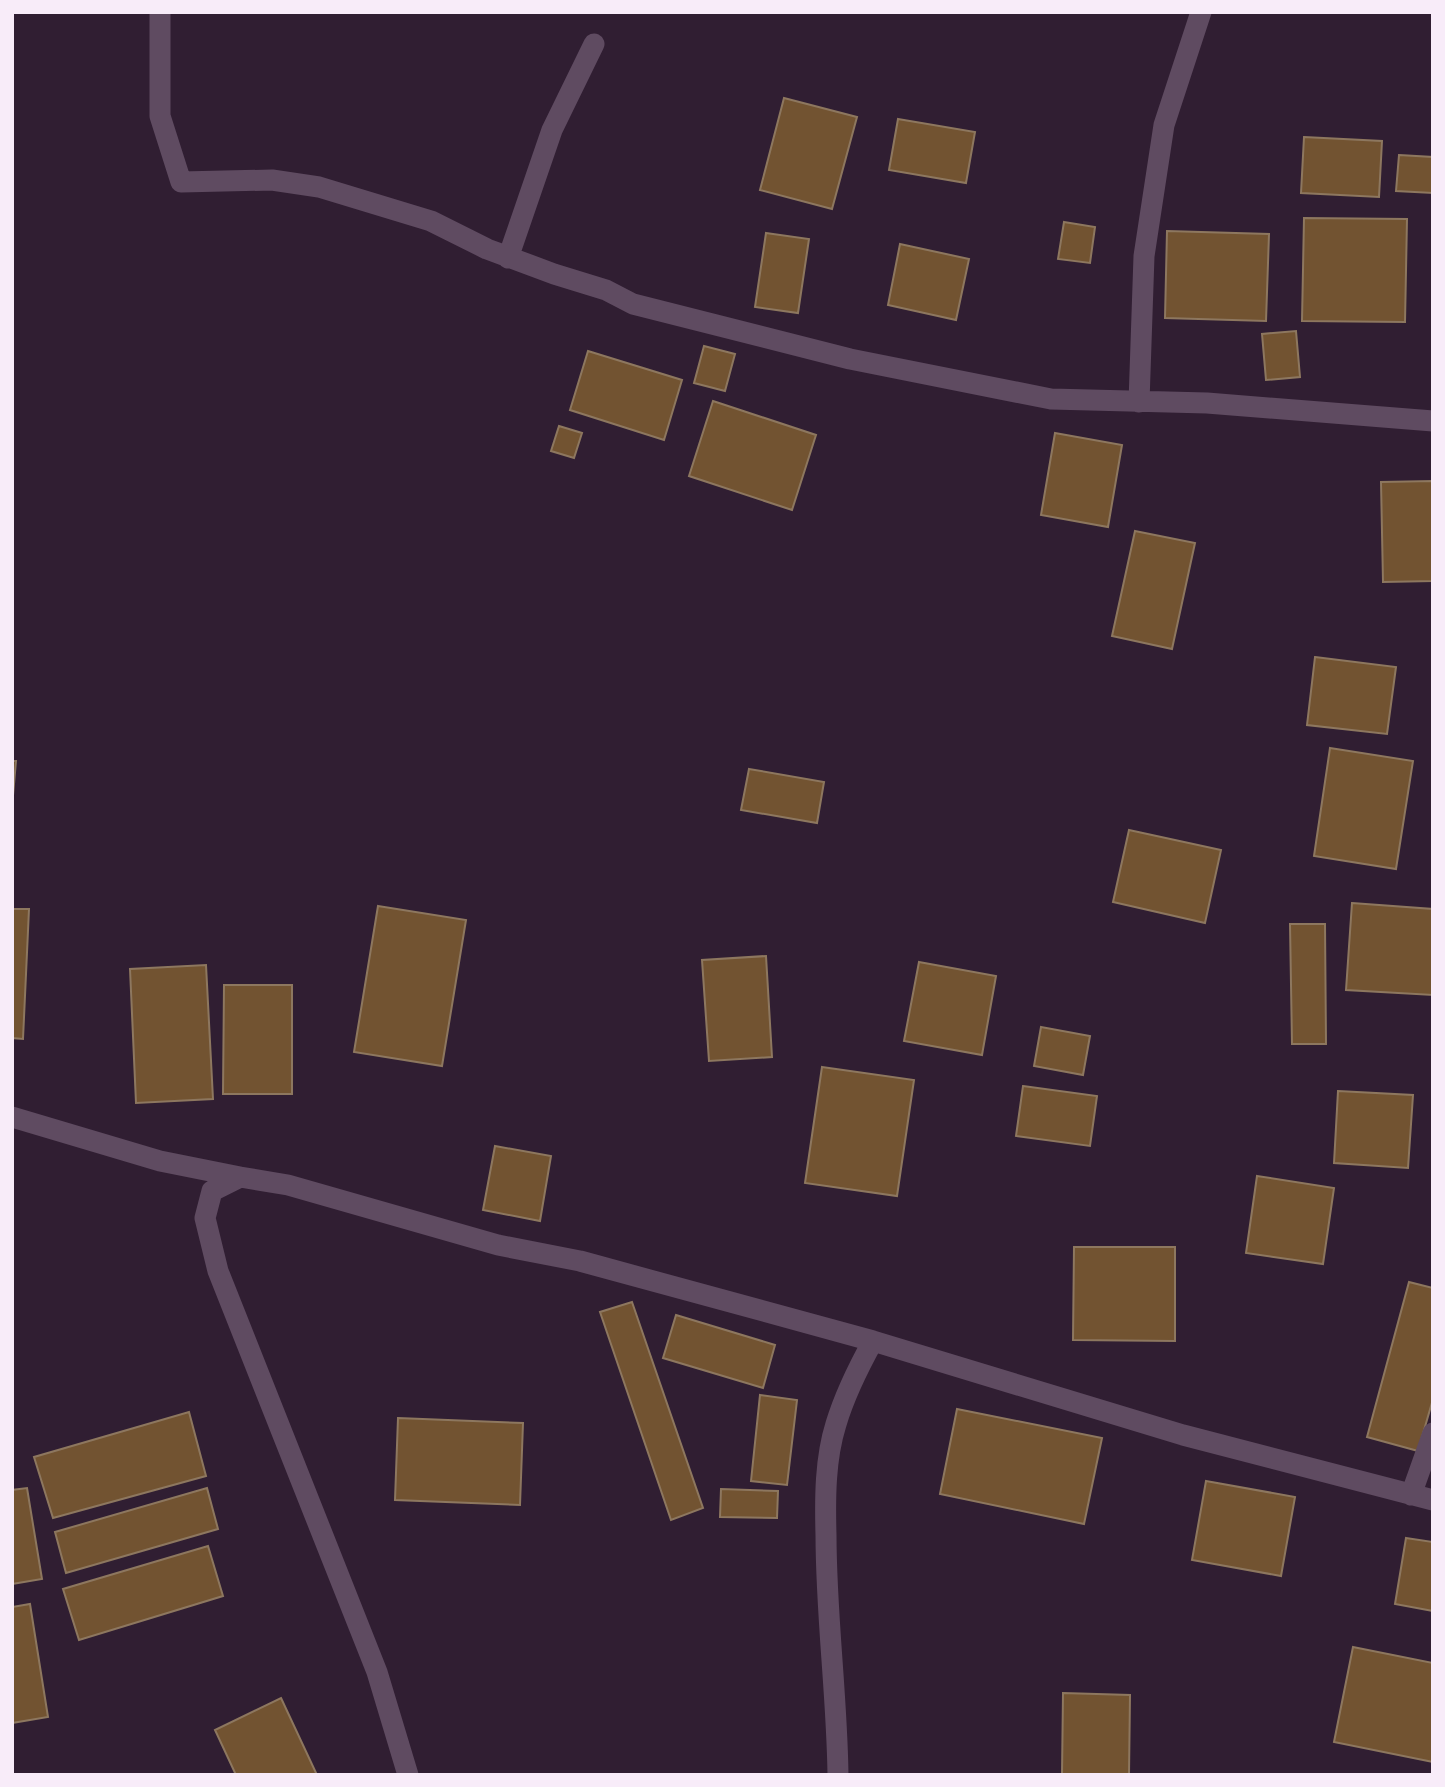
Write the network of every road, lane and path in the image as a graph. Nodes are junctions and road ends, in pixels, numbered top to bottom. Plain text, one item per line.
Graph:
1 (160, 12) edge
2 (1201, 12) edge
3 (594, 44) dead end
4 (508, 257) junction
5 (1139, 402) junction
6 (1433, 421) edge
7 (12, 1117) edge
8 (240, 1177) junction
9 (873, 1341) junction
10 (1433, 1433) edge
11 (1410, 1495) junction
12 (1433, 1500) edge
13 (408, 1775) edge
14 (838, 1775) edge

1 - 4 street
2 - 5 street
3 - 4 street
4 - 5 street
5 - 6 street
7 - 8 street
8 - 9 street
8 - 13 street
9 - 11 street
9 - 14 street
10 - 11 street
11 - 12 street

